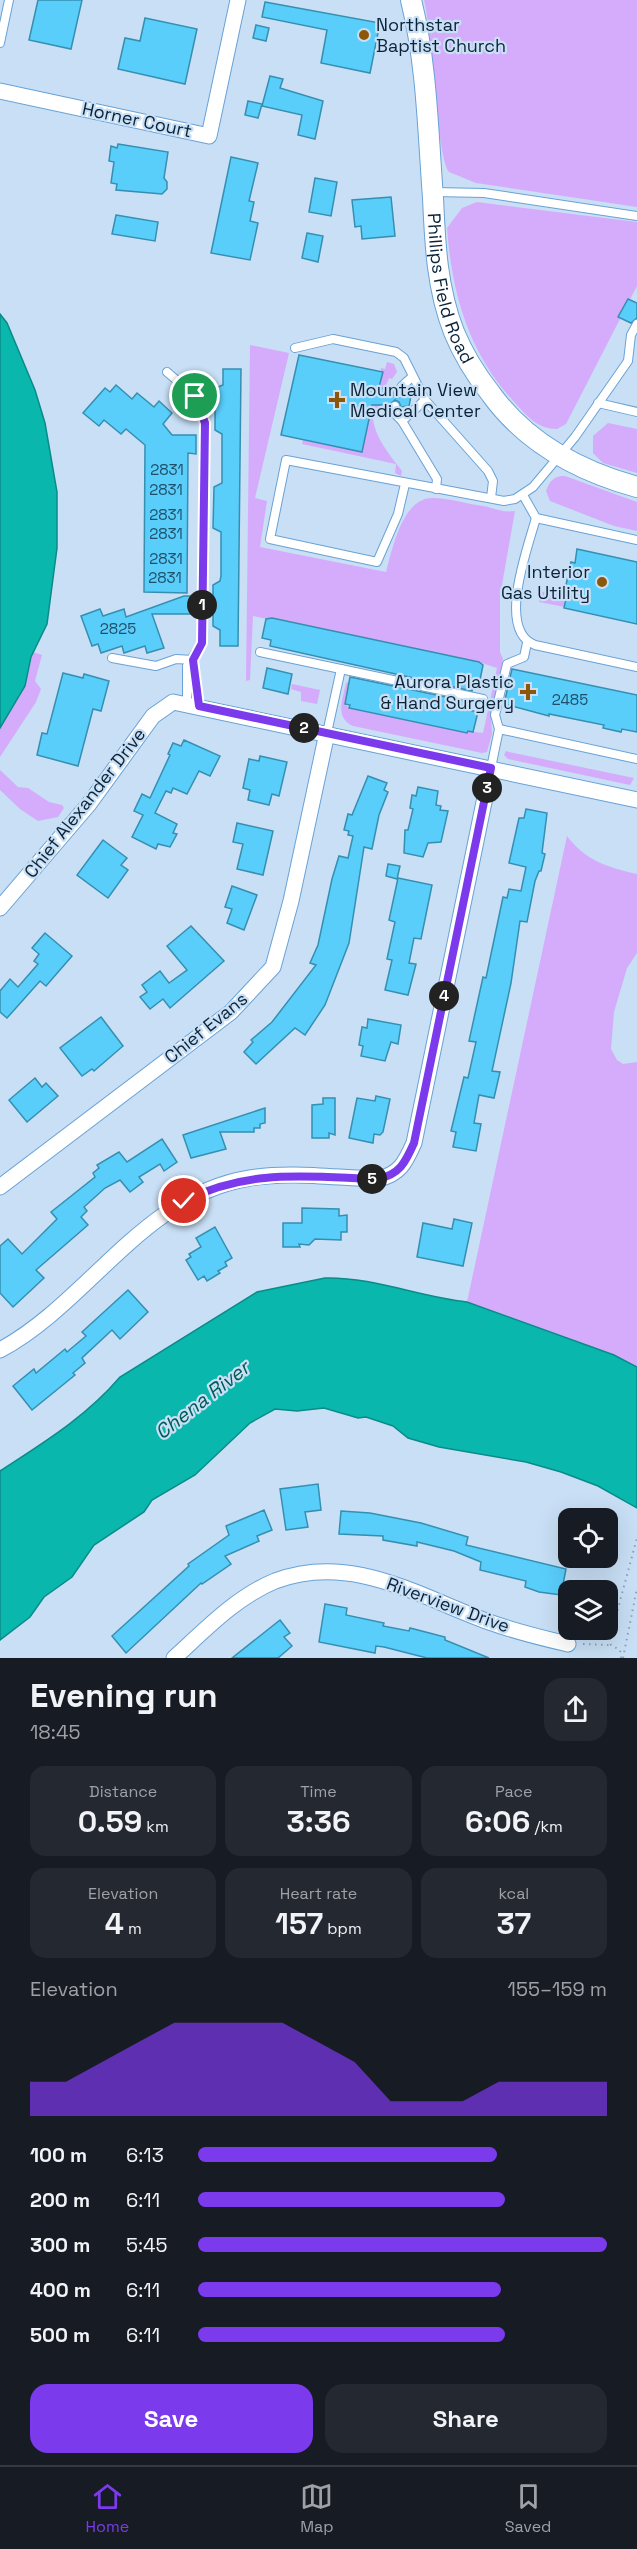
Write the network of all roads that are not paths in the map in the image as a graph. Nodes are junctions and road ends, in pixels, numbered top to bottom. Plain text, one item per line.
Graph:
1 (9, 0) edge
2 (238, 0) edge
3 (411, 0) edge
4 (0, 43) edge
5 (0, 90) edge
6 (432, 192) junction
7 (637, 216) edge
8 (637, 324) edge
9 (295, 348) dead end
10 (628, 361) junction
11 (637, 363) edge
12 (167, 372) dead end
13 (412, 377) junction
14 (398, 393) dead end
15 (425, 400) junction
16 (598, 403) junction
17 (395, 406) dead end
18 (637, 412) edge
19 (402, 421) junction
20 (557, 456) junction
21 (405, 484) junction
22 (637, 487) edge
23 (436, 489) junction
24 (523, 495) junction
25 (491, 498) junction
26 (536, 518) junction
27 (637, 540) edge
28 (527, 643) junction
29 (260, 652) dead end
30 (112, 658) dead end
31 (193, 660) junction
32 (637, 667) edge
33 (341, 669) junction
34 (483, 699) dead end
35 (186, 704) junction
36 (500, 729) junction
37 (327, 733) junction
38 (637, 759) edge
39 (491, 768) junction
40 (637, 800) edge
41 (0, 908) edge
42 (0, 1187) edge
43 (0, 1350) edge
44 (568, 1644) road end
45 (174, 1658) edge

1 - 4 lane
2 - 5 street, Horner Court
3 - 6 street, Phillips Field Road
6 - 7 lane
6 - 20 street, Phillips Field Road
8 - 10 lane
9 - 13 lane
10 - 11 lane
10 - 16 lane
12 - 31 lane
13 - 14 lane
13 - 15 lane
15 - 19 lane
15 - 25 lane
16 - 18 lane
16 - 20 lane
17 - 19 lane
19 - 23 lane
20 - 22 street, Phillips Field Road
20 - 24 lane
21 - 21 lane
21 - 23 lane
23 - 25 lane
24 - 25 lane
24 - 26 lane
26 - 27 lane
26 - 28 lane
28 - 32 lane
28 - 36 lane
29 - 33 lane
30 - 31 lane
31 - 35 lane
31 - 35 lane
33 - 34 lane
33 - 37 lane
35 - 37 street
35 - 41 street, Chief Alexander Drive
36 - 38 lane
36 - 39 lane
37 - 39 street
37 - 42 street, Chief Evans
39 - 40 street
39 - 43 street
44 - 45 street, Riverview Drive

